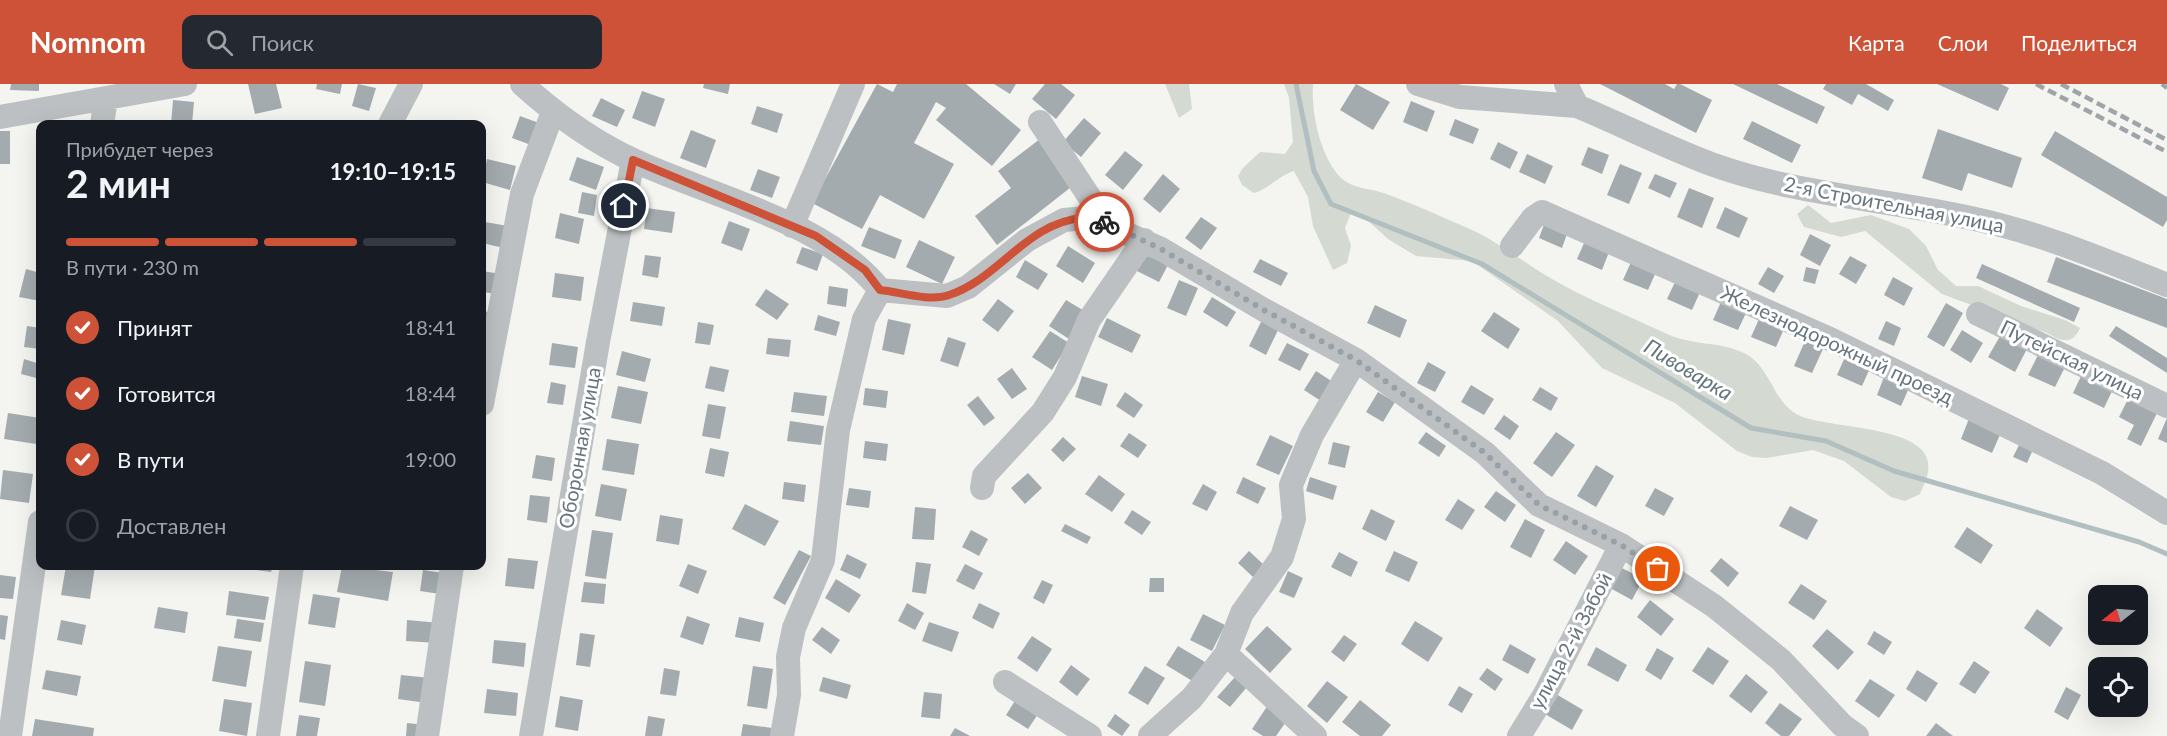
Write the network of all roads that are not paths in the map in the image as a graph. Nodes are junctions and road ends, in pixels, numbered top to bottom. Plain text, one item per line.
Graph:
1 (184, 84) edge
2 (411, 84) edge
3 (522, 84) edge
4 (854, 84) edge
5 (1418, 84) edge
6 (1566, 84) edge
7 (115, 93) edge
8 (1577, 106) junction
9 (554, 112) junction
10 (0, 117) edge
11 (104, 120) edge
12 (392, 120) edge
13 (1040, 122) dead end
14 (633, 160) junction
15 (1097, 217) junction
16 (792, 226) junction
17 (1144, 240) junction
18 (1512, 246) dead end
19 (2167, 285) edge
20 (880, 290) junction
21 (1978, 314) dead end
22 (1356, 360) junction
23 (486, 383) edge
24 (2167, 406) edge
25 (982, 488) dead end
26 (2167, 513) edge
27 (1621, 545) junction
28 (36, 551) edge
29 (291, 570) edge
30 (451, 570) edge
31 (1226, 654) junction
32 (1005, 682) dead end
33 (1844, 732) edge
34 (10, 736) edge
35 (268, 736) edge
36 (427, 736) edge
37 (531, 736) edge
38 (782, 736) edge
39 (1090, 736) edge
40 (1150, 736) edge
41 (1315, 736) edge
42 (1519, 736) edge

1 - 7 street
2 - 12 street
3 - 9 street
4 - 16 street
5 - 8 street
6 - 8 street
7 - 10 street
7 - 11 street
8 - 19 street, 2-я Строительная улица
9 - 14 street
9 - 23 street
13 - 15 street
14 - 16 street
14 - 37 street, Оборонная улица
15 - 17 street
15 - 20 street
16 - 20 street
17 - 22 street
17 - 25 street
18 - 26 street, Железнодорожный проезд
20 - 38 street
21 - 24 street, Путейская улица
22 - 27 street
22 - 31 street
27 - 33 street
27 - 42 street, улица 2-й Забой
28 - 34 street
29 - 35 street
30 - 36 street
31 - 40 street
31 - 41 street
32 - 39 street

